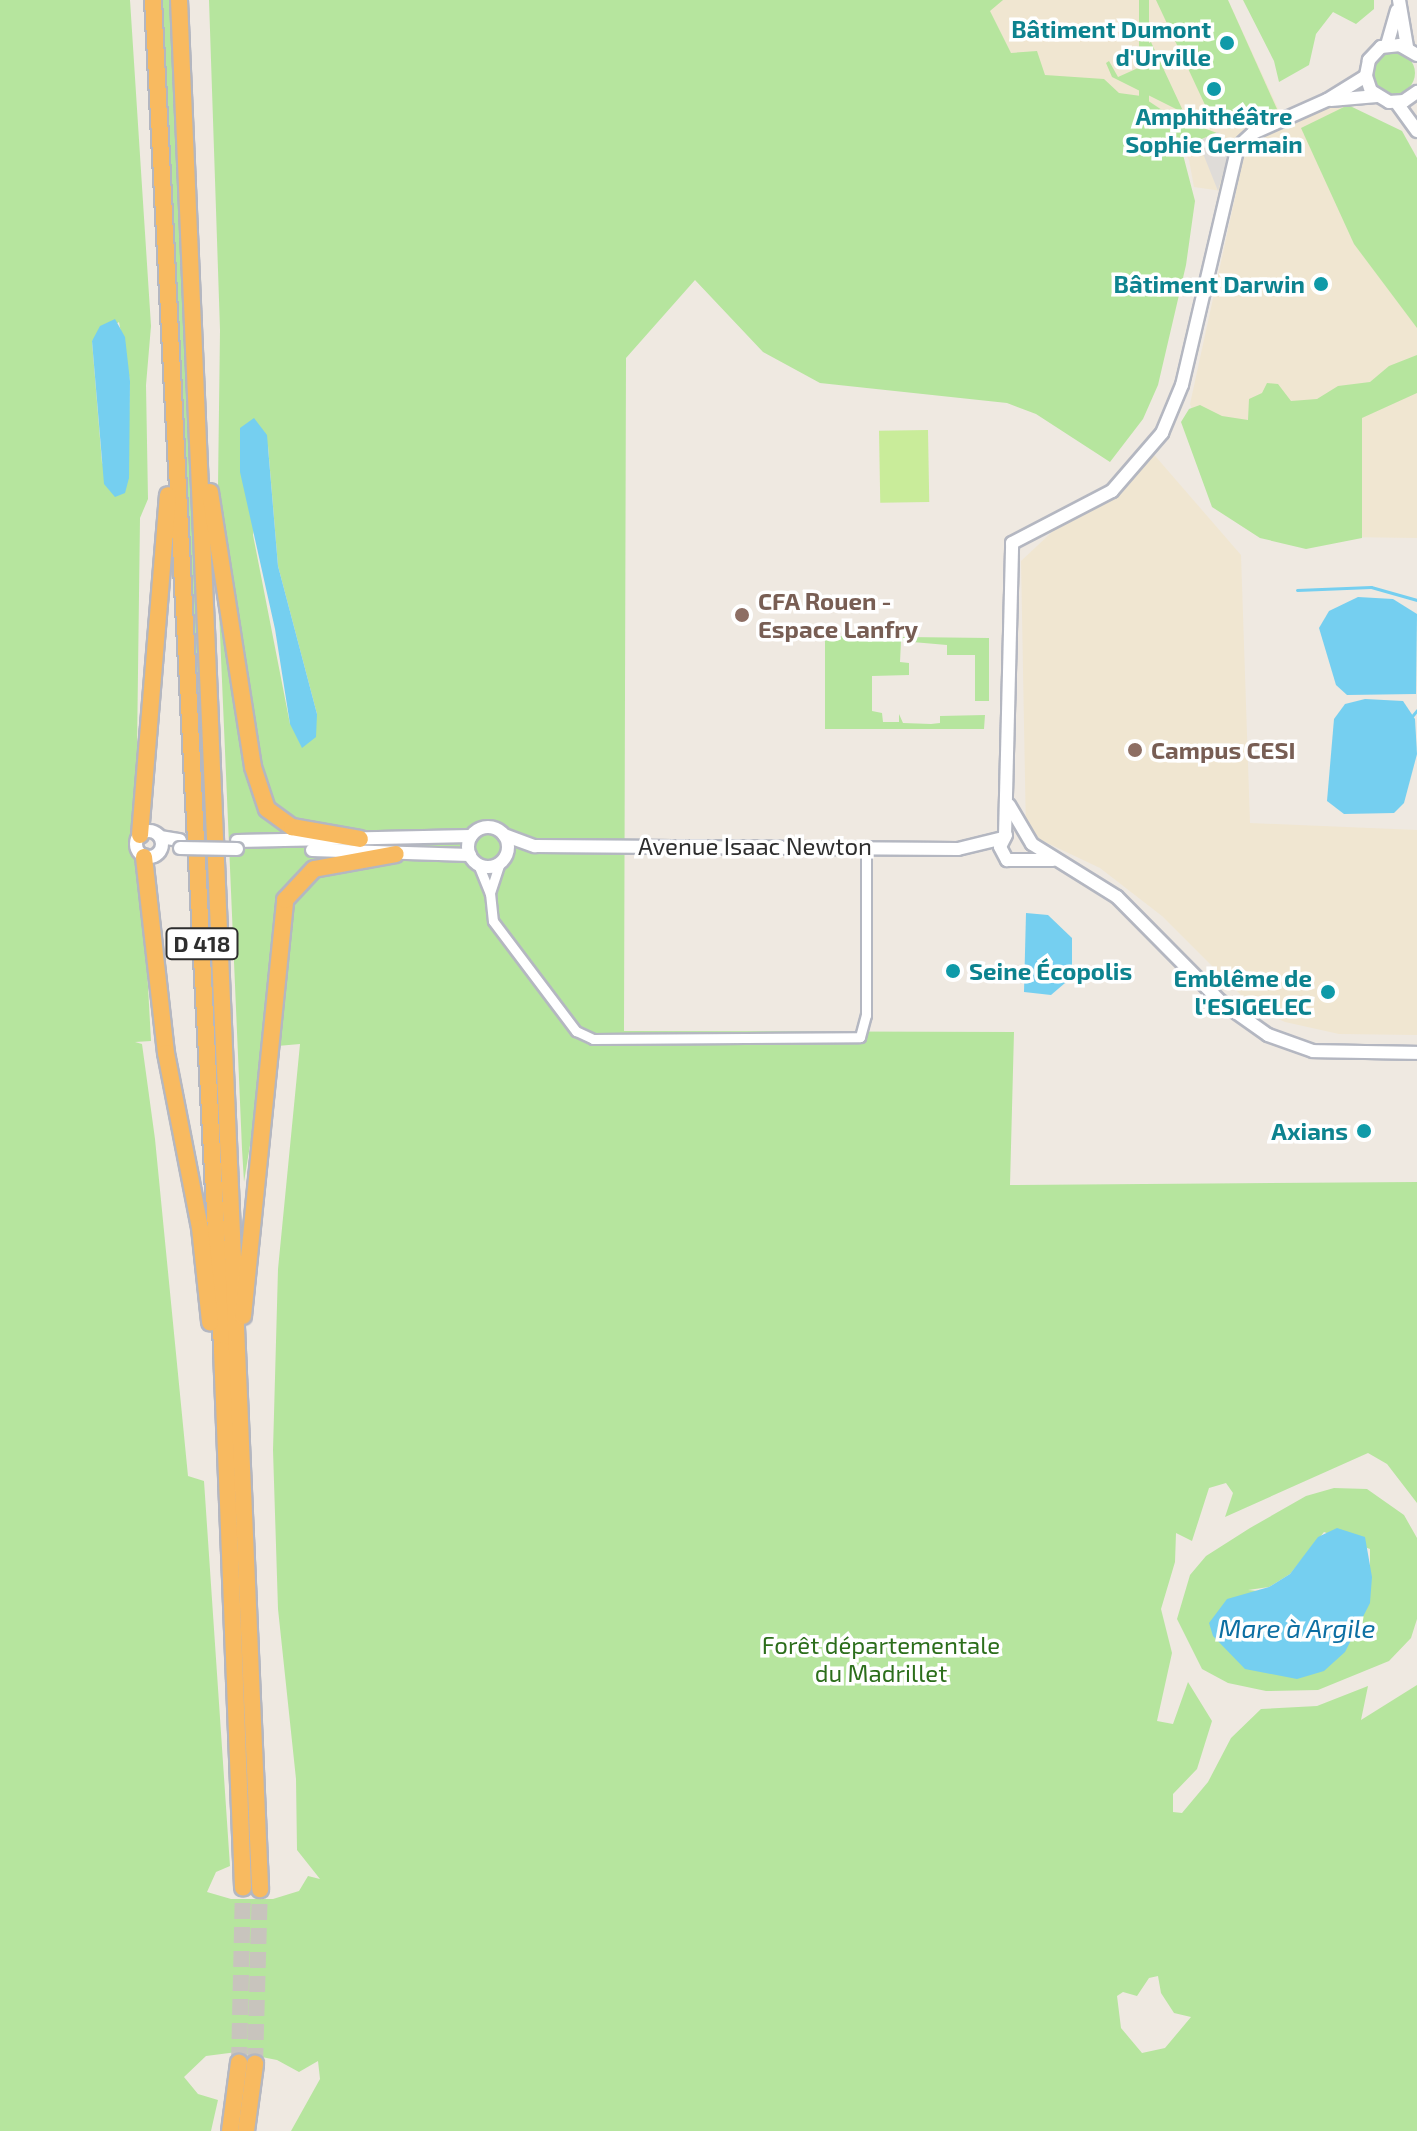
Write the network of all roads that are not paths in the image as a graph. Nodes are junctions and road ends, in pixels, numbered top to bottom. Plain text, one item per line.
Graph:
1 (153, 0) edge
2 (179, 0) edge
3 (1399, 2) edge
4 (1387, 45) junction
5 (1412, 51) edge
6 (1366, 76) junction
7 (1417, 92) edge
8 (1377, 96) junction
9 (1327, 100) junction
10 (1396, 102) junction
11 (1417, 131) edge
12 (200, 445) junction
13 (173, 462) junction
14 (1009, 805) junction
15 (140, 835) junction
16 (504, 835) junction
17 (471, 836) junction
18 (160, 837) junction
19 (1004, 837) junction
20 (360, 839) junction
21 (1028, 839) junction
22 (180, 844) junction
23 (237, 845) junction
24 (535, 846) junction
25 (866, 847) junction
26 (975, 848) junction
27 (396, 854) junction
28 (152, 855) junction
29 (1003, 857) junction
30 (474, 859) junction
31 (1026, 860) junction
32 (1053, 860) junction
33 (501, 861) junction
34 (490, 893) junction
35 (1417, 1053) edge
36 (236, 1332) junction
37 (222, 1350) junction
38 (230, 2131) edge
39 (246, 2131) edge

1 - 13 highway, D 418
2 - 12 highway, D 418
3 - 4 street
3 - 5 street
4 - 5 street
4 - 6 street
6 - 8 street
6 - 9 street
7 - 10 street
8 - 9 street
8 - 10 street
9 - 14 street
10 - 11 street
12 - 20 highway
12 - 36 highway, D 418
13 - 15 highway
13 - 37 highway, D 418
14 - 19 street
14 - 21 street
15 - 18 street
15 - 28 street
16 - 17 street
16 - 24 street, Avenue Isaac Newton
16 - 33 street
17 - 20 street
17 - 30 street
18 - 22 street
18 - 28 street
19 - 21 street, Avenue Isaac Newton
19 - 26 street, Avenue Isaac Newton
19 - 29 street
20 - 23 street
21 - 31 street
21 - 32 street
22 - 23 street, bridge
22 - 28 street
23 - 27 street
24 - 25 street, Avenue Isaac Newton
24 - 33 street, Avenue Isaac Newton
25 - 26 street, Avenue Isaac Newton
25 - 34 street
26 - 29 street, Avenue Isaac Newton
27 - 30 street
27 - 36 highway
28 - 37 highway
29 - 31 street, Avenue Isaac Newton
30 - 33 street
30 - 34 street
31 - 32 street
32 - 35 street
33 - 34 street
36 - 37 highway, D 418
38 - 39 highway

